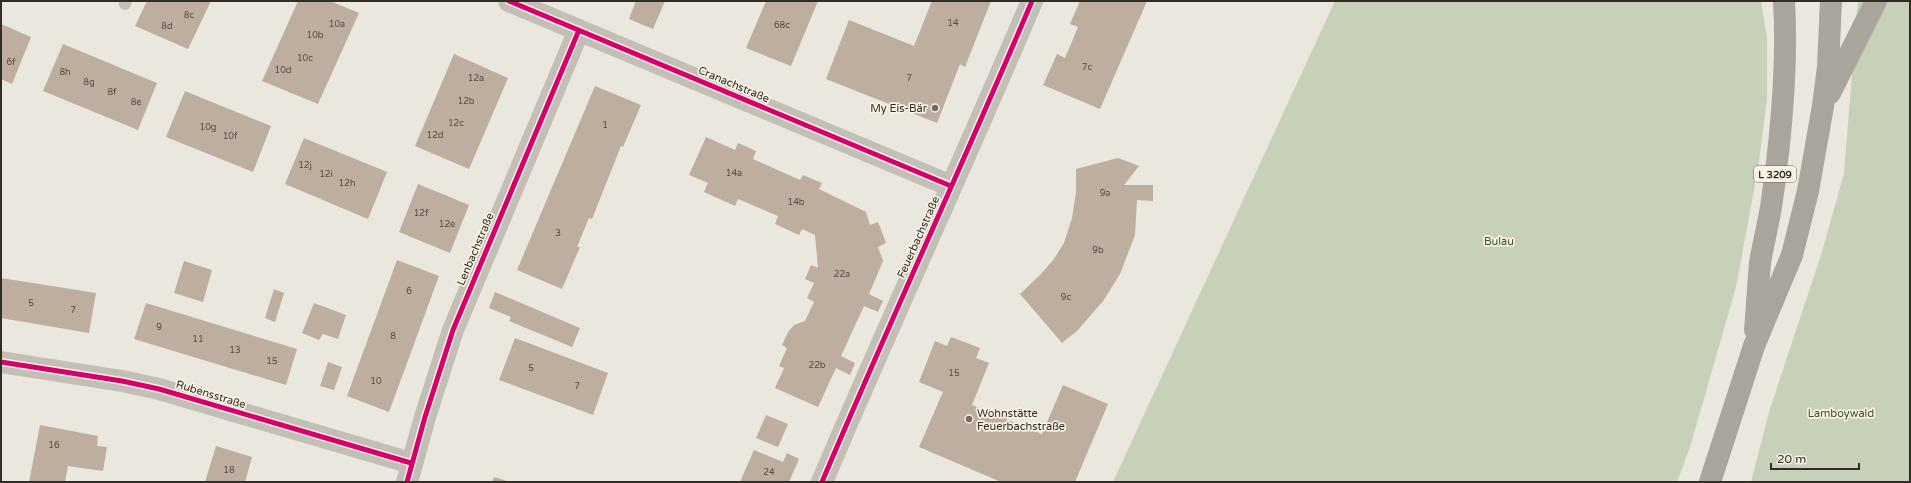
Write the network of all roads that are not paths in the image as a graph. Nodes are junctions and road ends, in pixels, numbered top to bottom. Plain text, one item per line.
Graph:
1 (510, 1) edge
2 (1032, 1) edge
3 (1784, 1) edge
4 (1831, 1) edge
5 (1876, 1) edge
6 (579, 30) junction
7 (1823, 106) junction
8 (951, 186) junction
9 (1754, 346) junction
10 (1, 362) edge
11 (409, 473) edge
12 (822, 482) edge
13 (1710, 482) edge

1 - 6 street, Cranachstraße
2 - 8 street, Feuerbachstraße
3 - 9 highway, L 3209
4 - 7 highway, L 3209
5 - 7 highway
6 - 8 street, Cranachstraße
6 - 11 street, Lenbachstraße
7 - 9 highway, L 3209
8 - 12 street, Feuerbachstraße
9 - 13 highway, L 3209
10 - 11 street, Rubensstraße

